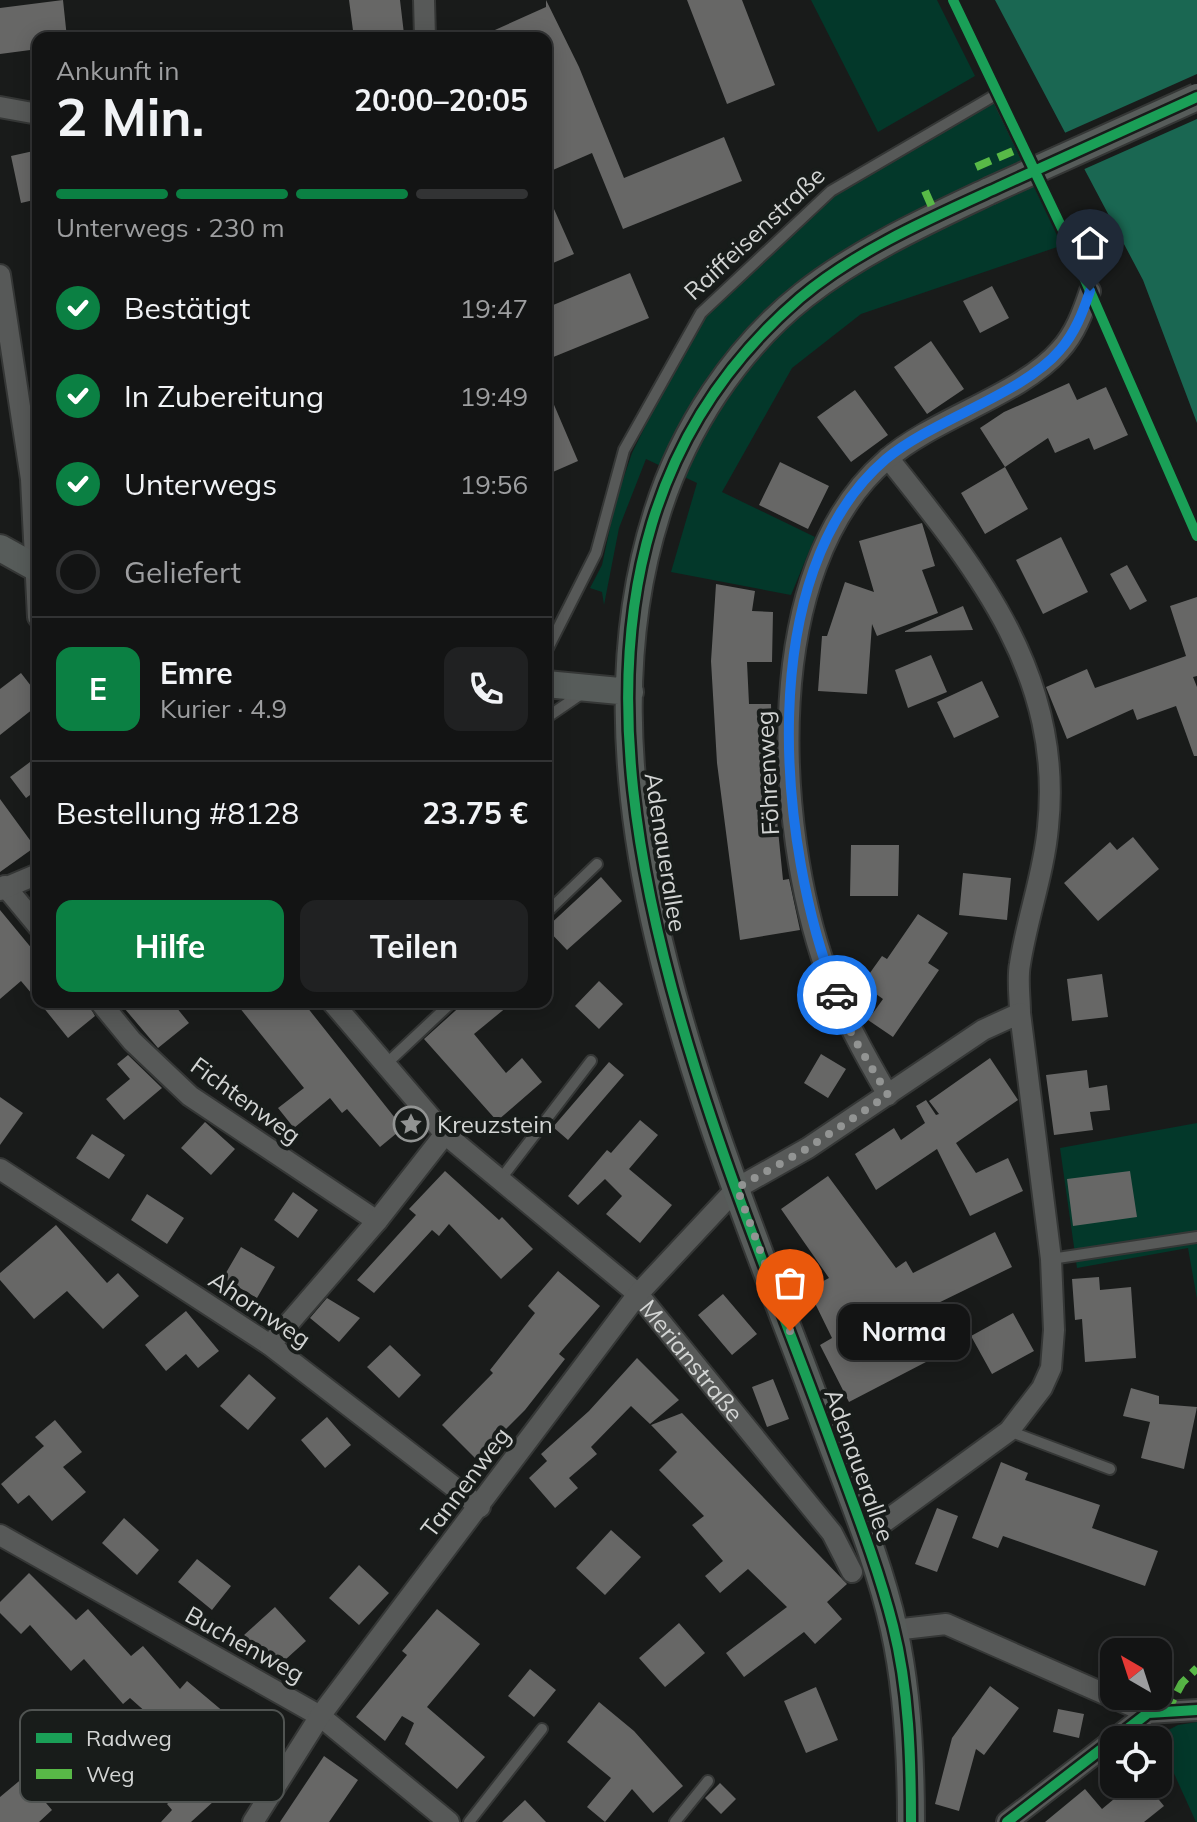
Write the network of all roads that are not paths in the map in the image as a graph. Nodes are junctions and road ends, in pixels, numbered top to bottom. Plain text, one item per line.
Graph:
1 (424, 0) edge
2 (425, 32) edge
3 (1197, 97) edge
4 (0, 107) edge
5 (32, 113) edge
6 (0, 275) edge
7 (1090, 291) junction
8 (888, 458) junction
9 (32, 497) edge
10 (1197, 536) edge
11 (0, 548) edge
12 (32, 566) edge
13 (552, 640) edge
14 (552, 685) edge
15 (589, 690) junction
16 (630, 692) junction
17 (552, 714) edge
18 (597, 864) dead end
19 (32, 876) edge
20 (3, 888) edge
21 (552, 907) edge
22 (32, 919) edge
23 (105, 1008) edge
24 (337, 1008) edge
25 (446, 1008) edge
26 (1020, 1013) junction
27 (591, 1061) dead end
28 (384, 1066) junction
29 (888, 1095) junction
30 (445, 1134) junction
31 (0, 1169) edge
32 (500, 1180) junction
33 (737, 1188) junction
34 (377, 1221) junction
35 (1197, 1237) edge
36 (1051, 1259) junction
37 (638, 1294) junction
38 (270, 1345) junction
39 (1009, 1431) junction
40 (1110, 1469) dead end
41 (480, 1507) junction
42 (0, 1535) edge
43 (865, 1536) junction
44 (852, 1572) dead end
45 (894, 1630) junction
46 (1197, 1710) edge
47 (1148, 1713) junction
48 (320, 1716) junction
49 (542, 1729) dead end
50 (284, 1773) edge
51 (708, 1781) dead end
52 (266, 1802) edge
53 (253, 1822) edge
54 (449, 1822) edge
55 (469, 1822) edge
56 (675, 1822) edge
57 (911, 1822) edge
58 (1007, 1822) edge

1 - 2 street
3 - 16 main road, Adenauerallee, bridge
4 - 5 street
6 - 9 street
7 - 8 street, Föhrenweg
7 - 10 lane
7 - 13 lane, Raiffeisenstraße
8 - 26 street
8 - 29 street, Föhrenweg
11 - 12 main road
14 - 15 main road
15 - 16 main road
15 - 17 lane
16 - 33 main road, Adenauerallee
18 - 21 lane
19 - 20 street
20 - 22 street
23 - 34 street, Fichtenweg
24 - 28 street, Merianstraße
25 - 28 lane
26 - 29 street
26 - 36 street
27 - 32 lane
28 - 30 street, Merianstraße
29 - 33 street
30 - 32 street, Merianstraße
30 - 34 street
31 - 38 street, Ahornweg
32 - 37 street, Merianstraße
33 - 37 street, Tannenweg
33 - 43 main road, Adenauerallee
34 - 38 street
35 - 36 lane
36 - 39 street
37 - 41 street, Tannenweg
37 - 44 street, Merianstraße
38 - 41 street, Ahornweg
39 - 40 lane
39 - 43 street
41 - 48 street, Tannenweg
42 - 48 street, Buchenweg
43 - 45 main road, Adenauerallee
45 - 47 street
45 - 57 main road, Adenauerallee
46 - 47 street
47 - 58 street
48 - 50 street, Tannenweg
48 - 54 street, Buchenweg
49 - 55 lane
51 - 56 lane
52 - 53 street, Tannenweg

